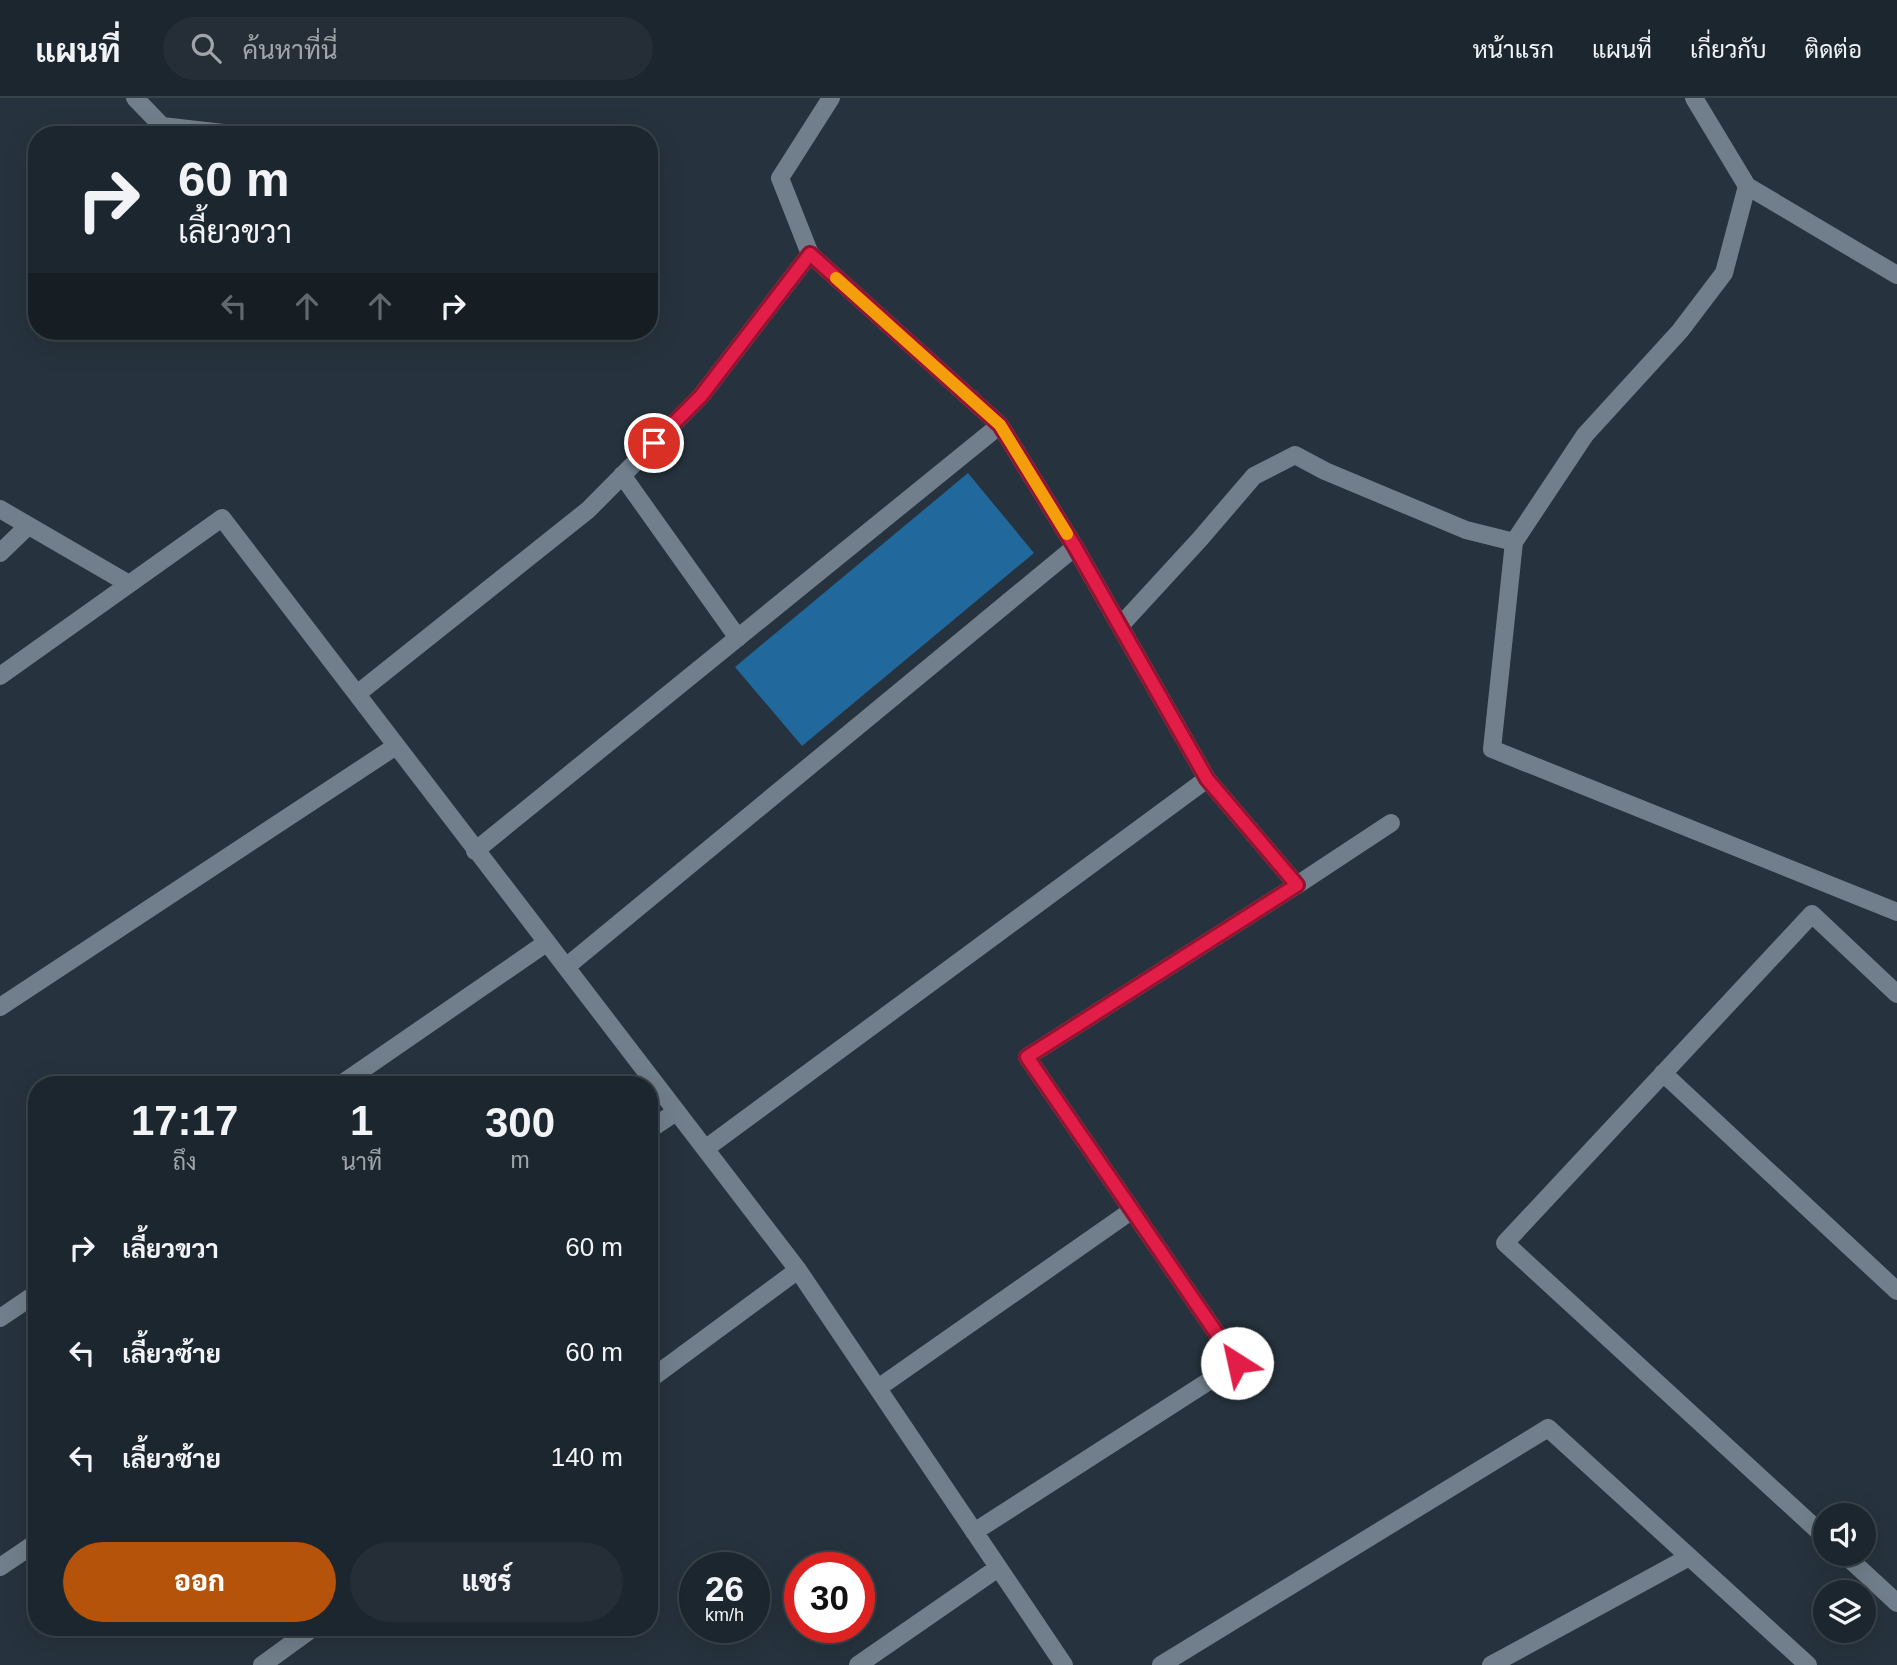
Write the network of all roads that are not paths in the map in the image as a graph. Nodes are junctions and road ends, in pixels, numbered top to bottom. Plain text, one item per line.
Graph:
1 (135, 98) edge
2 (831, 98) edge
3 (1695, 98) edge
4 (162, 126) edge
5 (1747, 186) junction
6 (810, 254) junction
7 (1897, 275) edge
8 (1000, 425) junction
9 (622, 475) junction
10 (0, 509) edge
11 (27, 527) junction
12 (1514, 542) junction
13 (1075, 547) junction
14 (0, 553) edge
15 (129, 584) junction
16 (1120, 626) junction
17 (738, 638) junction
18 (0, 676) edge
19 (357, 694) junction
20 (396, 746) junction
21 (1207, 779) junction
22 (1391, 823) dead end
23 (475, 851) junction
24 (1297, 885) junction
25 (1897, 912) edge
26 (546, 943) junction
27 (566, 967) junction
28 (1897, 994) edge
29 (0, 1007) edge
30 (1663, 1073) junction
31 (353, 1076) edge
32 (649, 1076) edge
33 (658, 1088) edge
34 (676, 1112) junction
35 (658, 1124) edge
36 (705, 1149) junction
37 (1131, 1211) junction
38 (798, 1270) junction
39 (1897, 1291) edge
40 (28, 1299) edge
41 (0, 1318) edge
42 (658, 1373) edge
43 (878, 1388) junction
44 (1813, 1526) edge
45 (974, 1532) junction
46 (28, 1548) edge
47 (1689, 1557) junction
48 (1857, 1566) edge
49 (0, 1567) edge
50 (998, 1568) junction
51 (1897, 1602) edge
52 (302, 1636) edge
53 (262, 1665) edge
54 (858, 1665) edge
55 (1064, 1665) edge
56 (1161, 1665) edge
57 (1492, 1665) edge
58 (1808, 1665) edge

1 - 4 street
2 - 6 street
3 - 5 street
5 - 7 street
5 - 12 street
6 - 8 street
6 - 9 street
8 - 13 street
8 - 17 street
9 - 17 street
9 - 19 street
10 - 11 street
11 - 14 street
11 - 15 street
12 - 16 street
12 - 25 street
13 - 16 street
13 - 27 street
15 - 18 street
15 - 19 street
16 - 21 street
17 - 23 street
19 - 20 street
20 - 23 street
20 - 29 street
21 - 24 street
21 - 36 street
22 - 24 street
23 - 26 street
24 - 37 street
26 - 27 street
26 - 31 street
27 - 32 street
28 - 30 street
30 - 39 street
30 - 44 street
33 - 34 street
34 - 35 street
34 - 36 street
36 - 38 street
37 - 43 street
37 - 45 street
38 - 42 street
38 - 43 street
40 - 41 street
43 - 45 street
45 - 50 street
46 - 49 street
47 - 56 street
47 - 57 street
47 - 58 street
48 - 51 street
50 - 54 street
50 - 55 street
52 - 53 street

